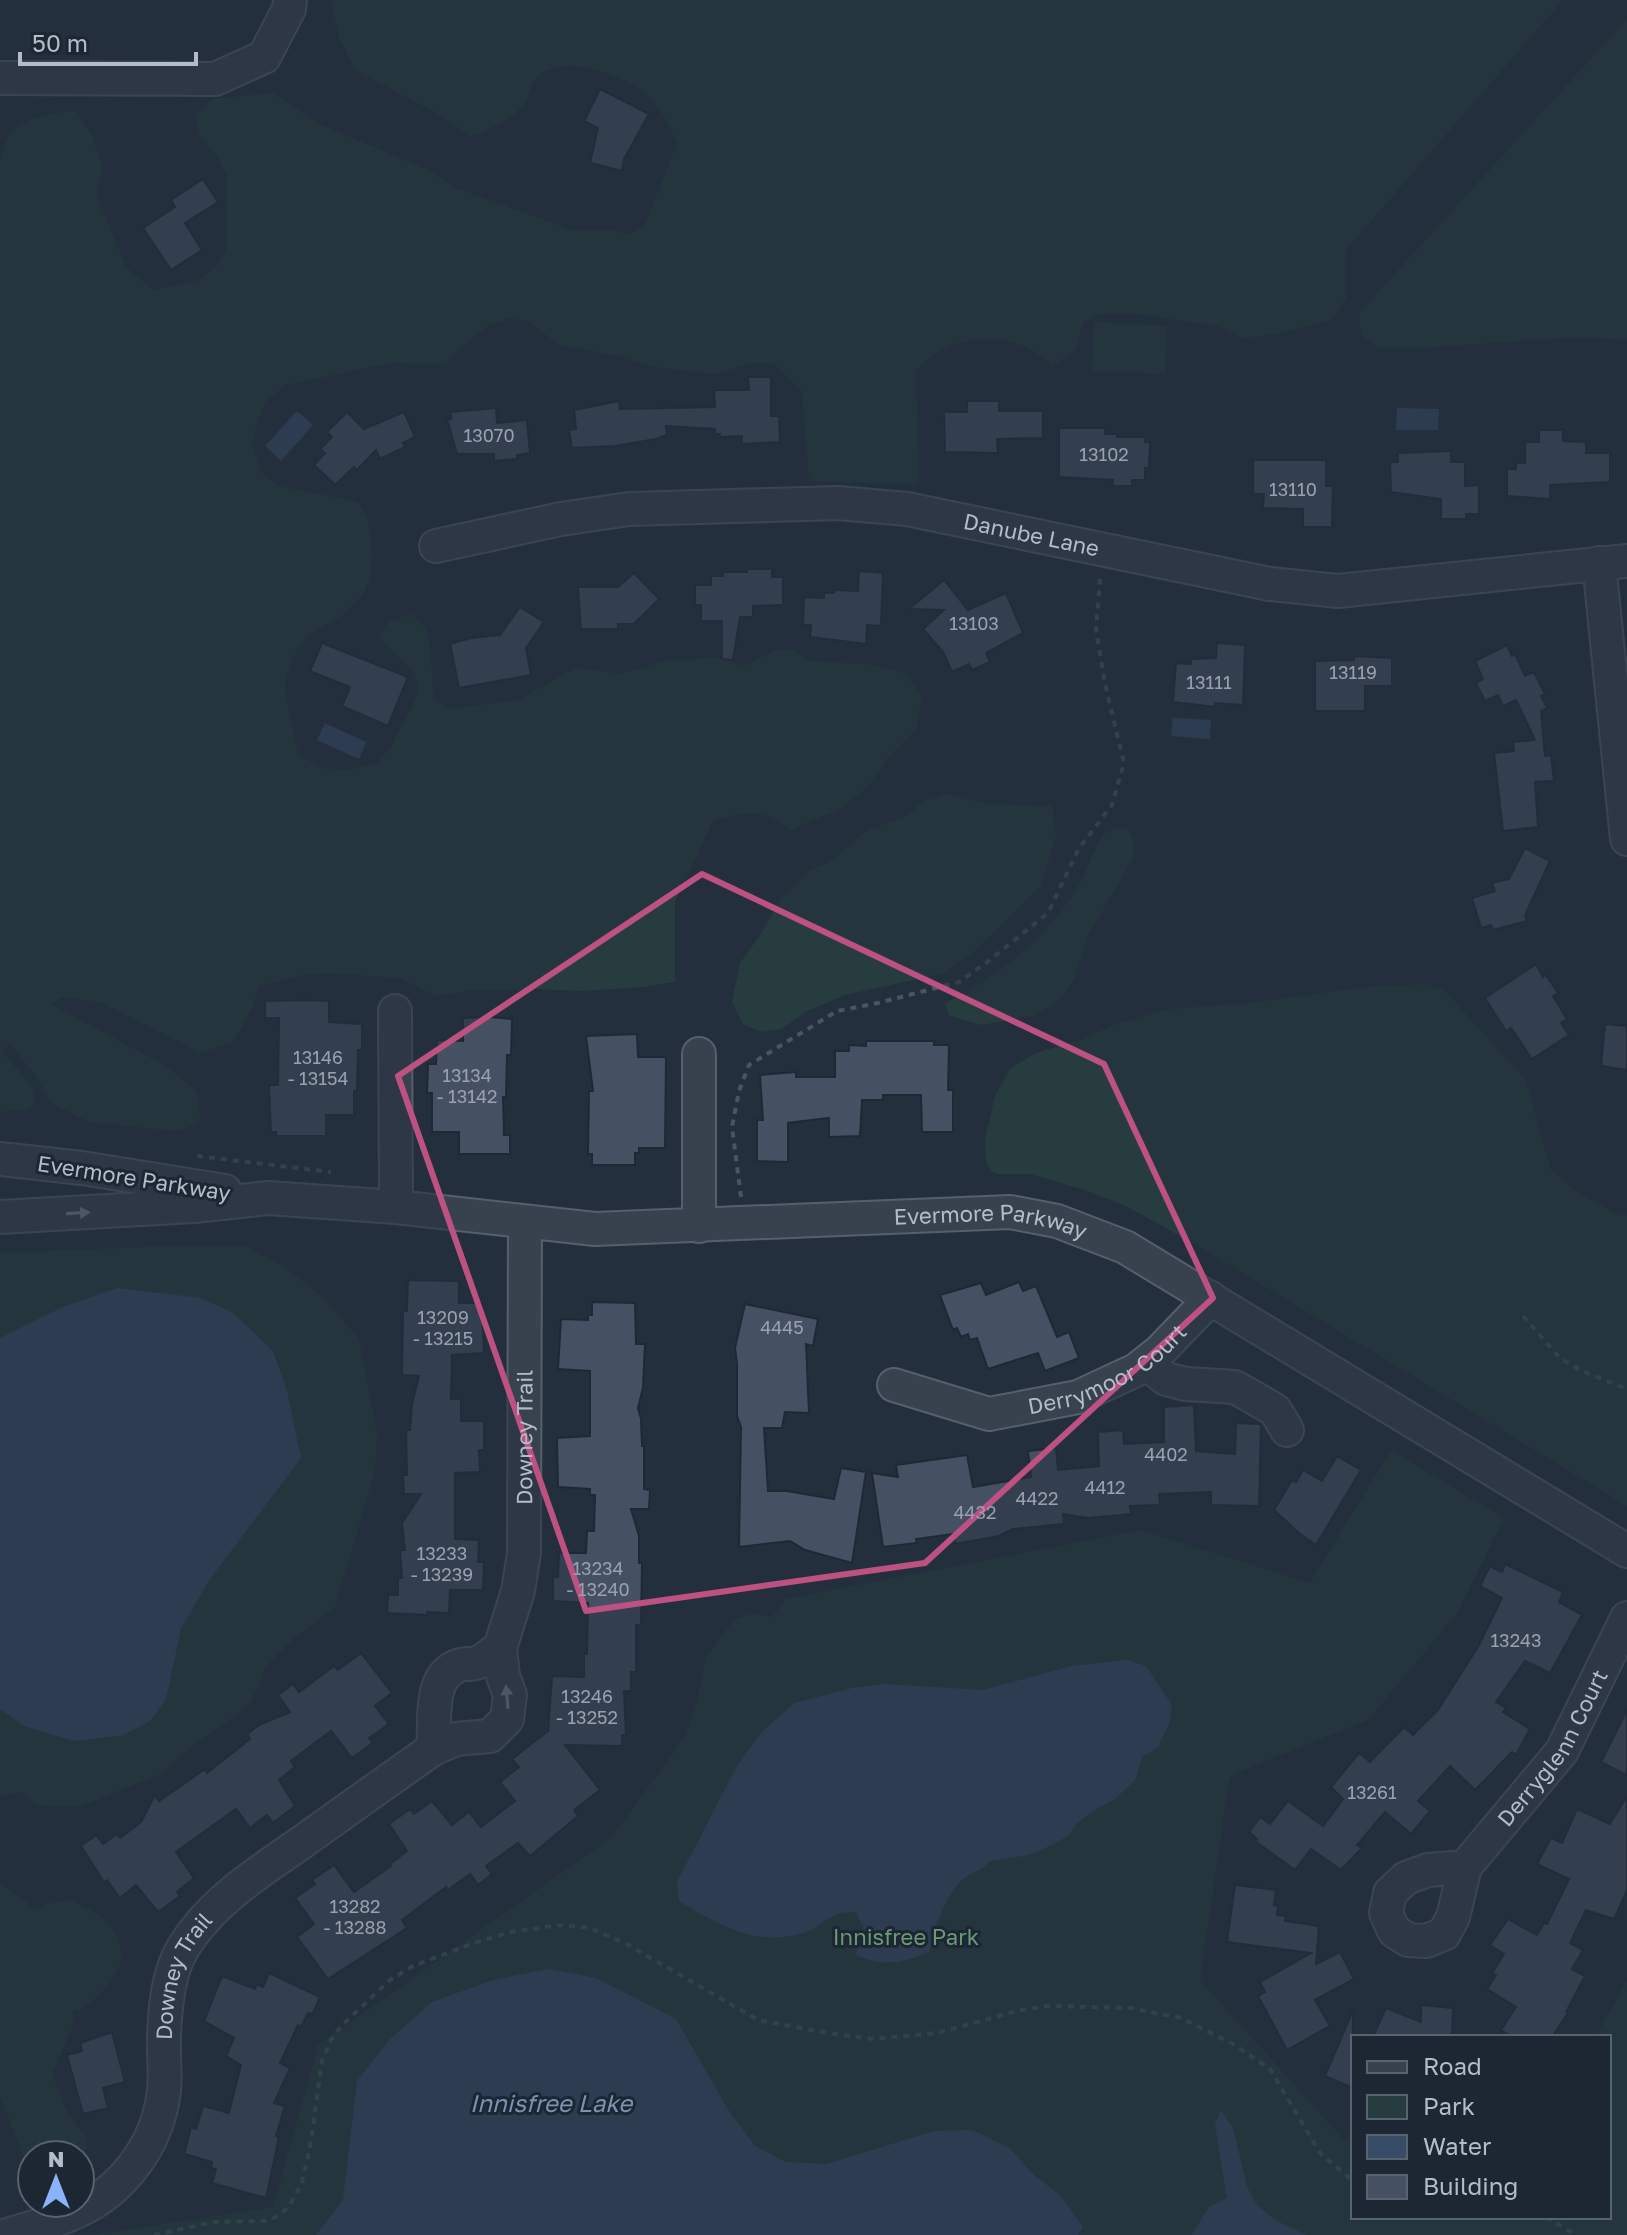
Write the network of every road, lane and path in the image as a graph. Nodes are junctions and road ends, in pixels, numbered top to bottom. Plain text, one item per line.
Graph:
1 (290, 0) edge
2 (0, 78) edge
3 (436, 546) dead end
4 (1613, 562) edge
5 (1100, 579) dead end
6 (1627, 839) edge
7 (395, 1011) dead end
8 (699, 1054) dead end
9 (0, 1159) edge
10 (268, 1198) junction
11 (742, 1198) dead end
12 (396, 1207) junction
13 (0, 1217) edge
14 (525, 1222) junction
15 (699, 1226) junction
16 (1211, 1298) junction
17 (1523, 1316) dead end
18 (1146, 1363) junction
19 (894, 1385) dead end
20 (1627, 1389) edge
21 (1287, 1430) dead end
22 (1627, 1551) edge
23 (1627, 1618) edge
24 (500, 1648) junction
25 (433, 1749) junction
26 (1465, 1867) dead end
27 (1351, 2179) edge
28 (1549, 2219) edge
29 (7, 2235) edge
30 (154, 2235) edge
31 (1576, 2235) edge

1 - 2 street
3 - 4 street, Danube Lane
4 - 6 street
5 - 11 path
7 - 12 street
8 - 15 street
9 - 10 street, Evermore Parkway
10 - 12 street, Evermore Parkway
13 -> 10 street, Evermore Parkway
12 - 14 street, Evermore Parkway
14 - 15 street, Evermore Parkway
14 - 24 street, Downey Trail
15 - 16 street, Evermore Parkway
16 - 18 street, Derrymoor Court
16 - 22 street, Evermore Parkway
17 - 20 path
18 - 19 street, Derrymoor Court
18 - 21 street
23 - 26 street, Derryglenn Court
24 - 25 street
25 -> 24 street, Downey Trail
25 - 29 street, Downey Trail
27 - 30 path
28 - 31 path

